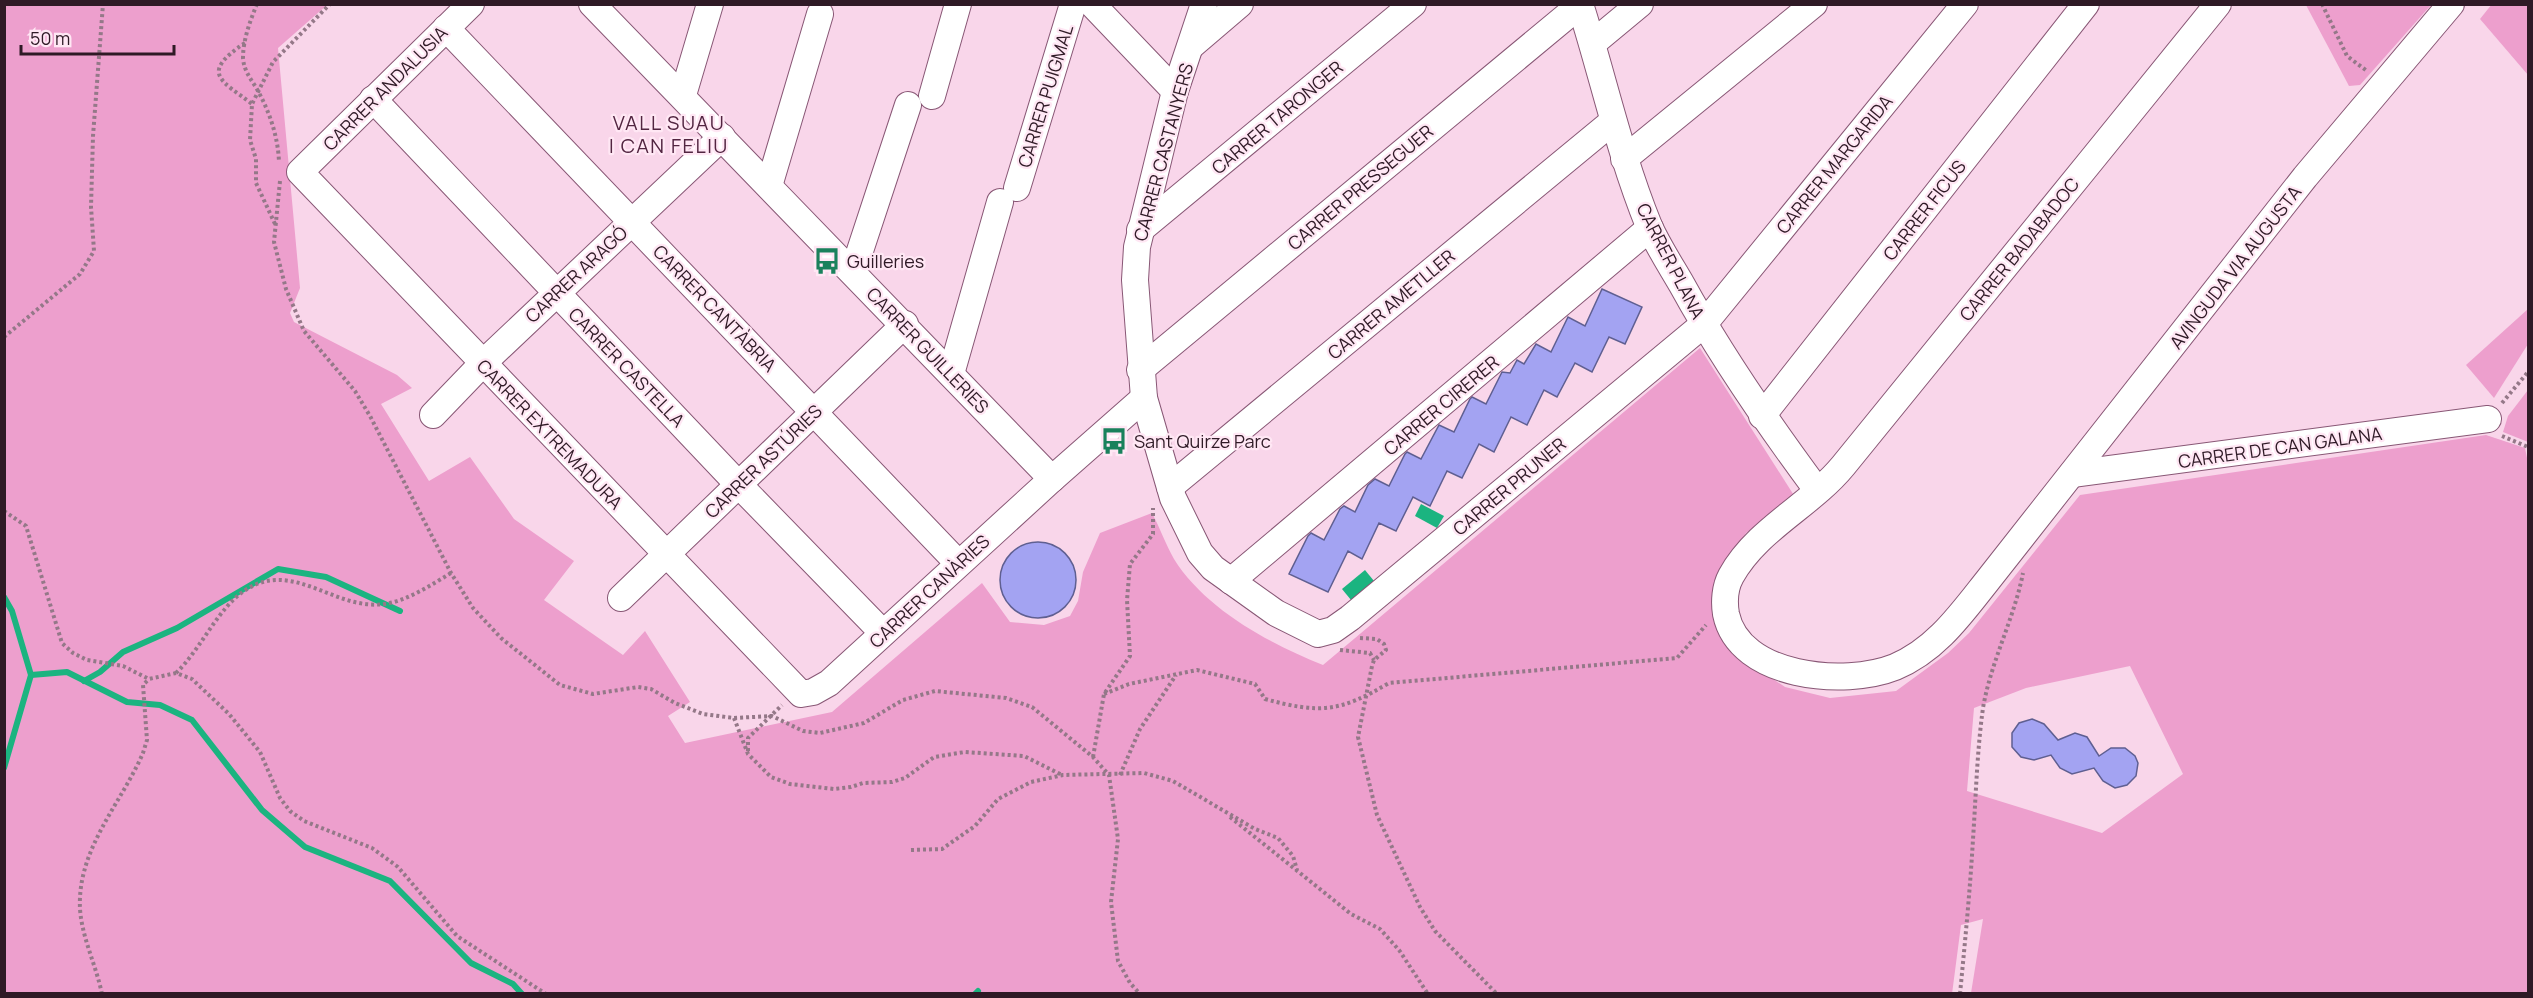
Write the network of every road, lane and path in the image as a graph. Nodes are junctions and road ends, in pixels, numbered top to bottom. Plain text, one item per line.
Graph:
1 (103, 4) edge
2 (257, 4) edge
3 (330, 4) edge
4 (471, 4) edge
5 (710, 4) edge
6 (958, 4) edge
7 (1204, 4) edge
8 (1240, 4) edge
9 (1413, 4) edge
10 (1640, 4) edge
11 (1814, 4) edge
12 (1965, 4) edge
13 (2086, 4) edge
14 (2218, 4) edge
15 (2322, 4) edge
16 (2451, 4) edge
17 (1088, 5) edge
18 (1580, 5) edge
19 (596, 6) edge
20 (820, 14) dead end
21 (446, 28) junction
22 (245, 43) junction
23 (1593, 43) junction
24 (1191, 45) junction
25 (2385, 83) junction
26 (258, 90) junction
27 (1175, 91) junction
28 (684, 96) junction
29 (932, 96) dead end
30 (373, 99) junction
31 (252, 104) junction
32 (908, 105) dead end
33 (1612, 122) junction
34 (722, 137) junction
35 (1624, 159) junction
36 (286, 173) junction
37 (770, 186) junction
38 (632, 222) junction
39 (275, 224) junction
40 (1650, 228) junction
41 (1140, 230) junction
42 (854, 272) junction
43 (556, 293) junction
44 (904, 324) junction
45 (1704, 324) junction
46 (4, 338) edge
47 (483, 363) junction
48 (1140, 370) junction
49 (2529, 372) edge
50 (951, 374) junction
51 (1144, 398) junction
52 (814, 412) junction
53 (433, 415) dead end
54 (1762, 416) junction
55 (2488, 419) joint
56 (2072, 474) junction
57 (1052, 479) junction
58 (738, 484) junction
59 (1818, 490) junction
60 (1171, 492) junction
61 (4, 511) edge
62 (2025, 534) junction
63 (666, 555) junction
64 (958, 563) junction
65 (451, 573) junction
66 (1231, 581) junction
67 (621, 598) dead end
68 (1724, 604) junction
69 (883, 633) junction
70 (1313, 633) junction
71 (176, 674) junction
72 (1176, 674) junction
73 (149, 679) junction
74 (801, 694) joint
75 (1104, 694) junction
76 (1365, 697) junction
77 (772, 716) junction
78 (734, 718) junction
79 (748, 754) junction
80 (1093, 757) junction
81 (1063, 775) junction
82 (1109, 775) junction
83 (1120, 775) junction
84 (1225, 813) junction
85 (911, 849) dead end
86 (1297, 870) junction
87 (102, 993) edge
88 (546, 993) edge
89 (1140, 993) edge
90 (1428, 993) edge
91 (1497, 993) edge
92 (1959, 993) edge

1 - 46 path
2 - 22 path
3 - 26 path
4 - 21 street, CARRER ANDALUSIA
5 - 28 street
6 - 29 street
7 - 24 street, CARRER CASTANYERS
8 - 24 street
9 - 41 street, CARRER TARONGER
10 - 23 street
11 - 35 street
12 - 45 street, CARRER MARGARIDA
13 - 54 street, CARRER FICUS
14 - 59 street, CARRER BADABADOC
15 - 25 path
16 - 25 street, AVINGUDA VIA AUGUSTA
17 - 27 street
17 - 50 street, CARRER PUIGMAL
18 - 23 street, CARRER PLANA
18 - 48 street, CARRER PRESSEGUER
19 - 28 street, CARRER GUILLERIES
20 - 37 street
21 - 30 street, CARRER ANDALUSIA
21 - 38 street, CARRER CANTÀBRIA
22 - 26 path
22 - 31 path
23 - 33 street, CARRER PLANA
24 - 27 street, CARRER CASTANYERS
25 - 56 street, AVINGUDA VIA AUGUSTA
26 - 31 path
26 - 36 path
27 - 41 street, CARRER CASTANYERS
28 - 34 street, CARRER GUILLERIES
30 - 36 street, CARRER ANDALUSIA
30 - 43 street, CARRER CASTELLA
31 - 39 path
32 - 42 street
33 - 35 street, CARRER PLANA
33 - 60 street, CARRER AMETLLER
34 - 37 street, CARRER GUILLERIES
34 - 38 street, CARRER ARAGÓ
35 - 40 street, CARRER PLANA
36 - 39 path
36 - 47 street, CARRER EXTREMADURA
37 - 42 street, CARRER GUILLERIES
38 - 43 street, CARRER ARAGÓ
38 - 52 street, CARRER CANTÀBRIA
39 - 65 path
40 - 45 street, CARRER PLANA
40 - 66 street, CARRER CIRERER
41 - 48 street, CARRER CASTANYERS
42 - 44 street, CARRER GUILLERIES
43 - 47 street, CARRER ARAGÓ
43 - 58 street, CARRER CASTELLA
44 - 50 street, CARRER GUILLERIES
44 - 52 street, CARRER ASTÚRIES
45 - 54 street, CARRER PLANA
45 - 70 street, CARRER PRUNER
47 - 53 street, CARRER ARAGÓ
47 - 63 street, CARRER EXTREMADURA
48 - 51 street, CARRER CASTANYERS
49 - 55 path
50 - 57 street, CARRER GUILLERIES
51 - 57 street
51 - 60 street, CARRER CASTANYERS
52 - 58 street, CARRER ASTÚRIES
52 - 64 street, CARRER CANTÀBRIA
54 - 59 street, CARRER PLANA
55 - 56 street, CARRER DE CAN GALANA
56 - 62 street, AVINGUDA VIA AUGUSTA
57 - 64 street, CARRER CANÀRIES
58 - 63 street, CARRER ASTÚRIES
58 - 69 street, CARRER CASTELLA
59 - 68 street, CARRER BADABADOC
60 - 66 street, CARRER CASTANYERS
60 - 75 path
61 - 73 path
62 - 68 street, AVINGUDA VIA AUGUSTA
62 - 92 path
63 - 67 street, CARRER ASTÚRIES
63 - 74 street, CARRER EXTREMADURA
64 - 69 street, CARRER CANÀRIES
65 - 71 path
65 - 78 path
66 - 70 street, CARRER CASTANYERS
68 - 76 path
69 - 74 street, CARRER CANÀRIES
70 - 76 path
71 - 73 path
71 - 88 path
72 - 75 path
72 - 76 path
72 - 83 path
73 - 87 path
75 - 80 path
76 - 91 path
77 - 78 path
77 - 79 path
77 - 80 path
78 - 79 path
79 - 81 path
80 - 82 path
81 - 82 path
81 - 85 path
82 - 83 path
82 - 89 path
83 - 84 path
84 - 86 path
84 - 86 path
86 - 90 path

